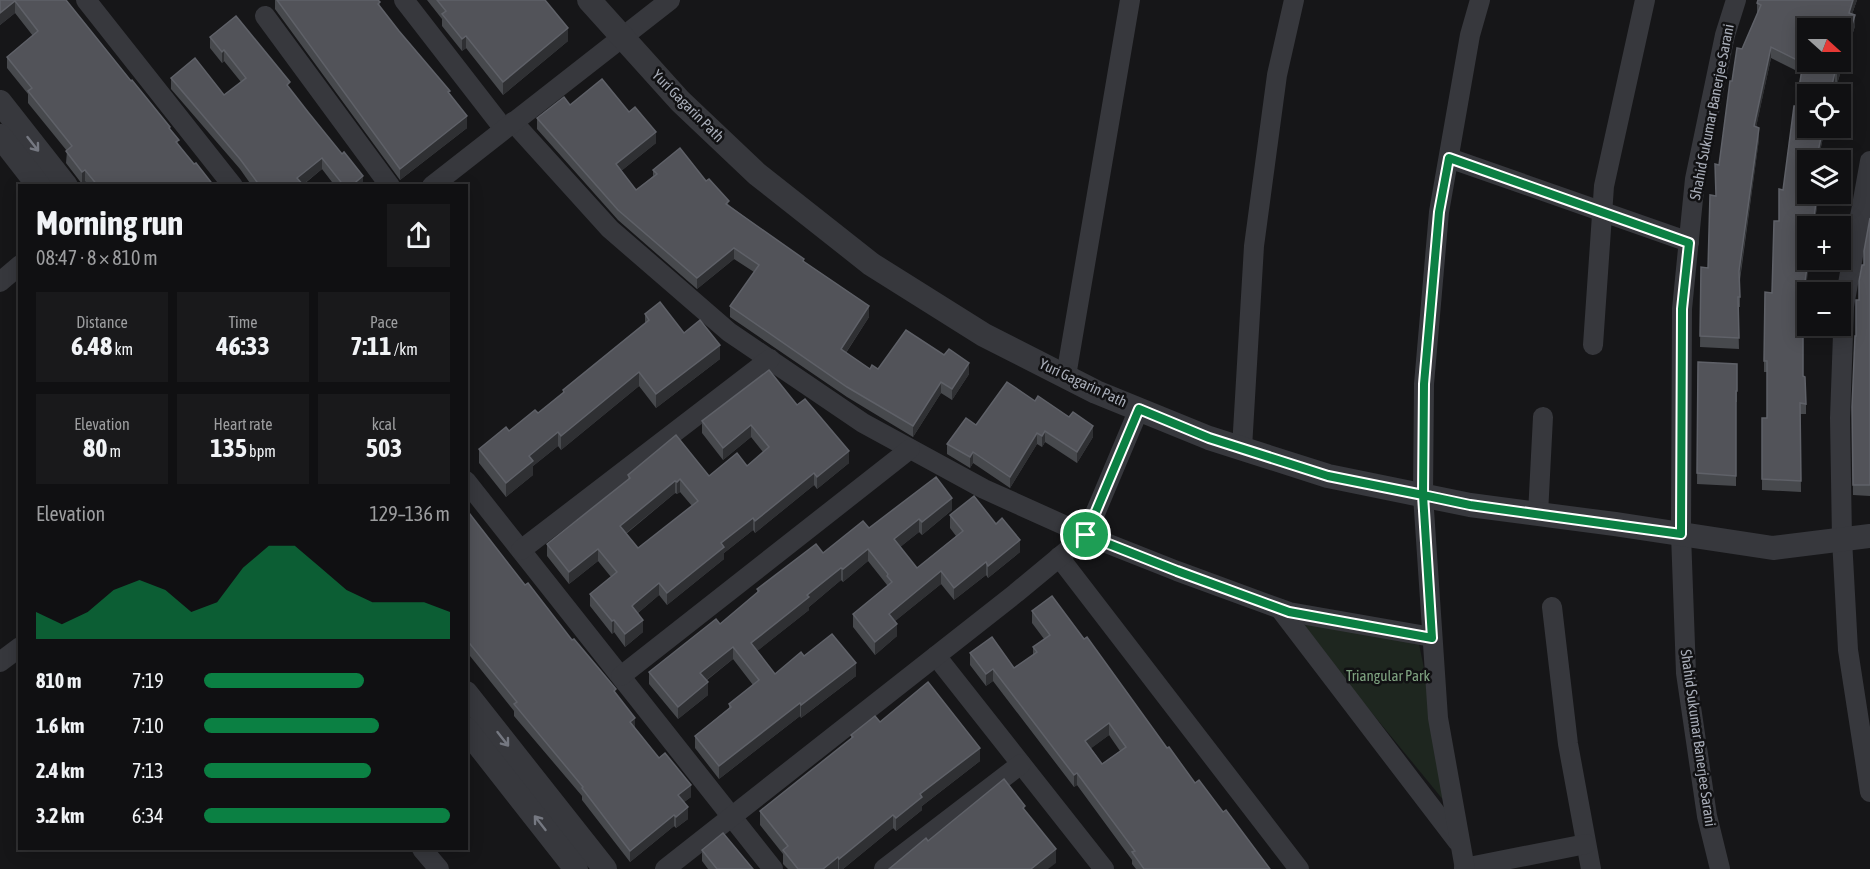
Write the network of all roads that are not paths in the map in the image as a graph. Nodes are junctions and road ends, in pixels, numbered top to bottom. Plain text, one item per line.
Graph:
1 (86, 0) edge
2 (404, 0) edge
3 (590, 0) edge
4 (670, 0) edge
5 (1130, 0) edge
6 (1294, 0) edge
7 (1480, 0) edge
8 (1645, 0) edge
9 (1736, 0) edge
10 (265, 16) dead end
11 (622, 37) junction
12 (0, 102) edge
13 (508, 126) junction
14 (0, 136) edge
15 (1449, 158) junction
16 (1870, 161) edge
17 (37, 184) edge
18 (64, 184) edge
19 (231, 184) edge
20 (389, 184) edge
21 (435, 184) edge
22 (1602, 212) junction
23 (1689, 243) junction
24 (18, 267) edge
25 (0, 282) edge
26 (1593, 345) dead end
27 (770, 359) junction
28 (1066, 376) junction
29 (1139, 409) junction
30 (1543, 417) dead end
31 (1242, 448) junction
32 (910, 449) junction
33 (468, 484) edge
34 (1423, 495) junction
35 (1538, 514) junction
36 (1681, 534) junction
37 (1086, 535) junction
38 (1870, 536) edge
39 (1842, 539) junction
40 (521, 550) junction
41 (1059, 557) junction
42 (1552, 607) dead end
43 (1280, 609) junction
44 (1432, 638) junction
45 (18, 648) edge
46 (936, 656) junction
47 (0, 662) edge
48 (621, 676) junction
49 (468, 696) edge
50 (468, 732) edge
51 (1021, 764) junction
52 (1870, 792) edge
53 (732, 817) junction
54 (1460, 844) junction
55 (1586, 844) junction
56 (423, 850) edge
57 (1096, 866) edge
58 (1465, 868) edge
59 (439, 869) edge
60 (576, 869) edge
61 (606, 869) edge
62 (665, 869) edge
63 (773, 869) edge
64 (884, 869) edge
65 (1299, 869) edge
66 (1591, 869) edge
67 (1720, 869) edge

1 - 19 street
2 - 13 street
3 - 11 street, Yuri Gagarin Path
4 - 11 street
5 - 28 street
6 - 31 street
7 - 15 street
8 - 22 street
9 - 23 street, Shahid Sukumar Banerjee Sarani
10 - 20 street
11 - 13 street
11 - 28 street, Yuri Gagarin Path
12 -> 18 street
13 - 21 street
13 - 27 street
14 - 17 street
15 - 22 street
15 - 34 street
16 - 39 street
22 - 23 street
22 - 26 street
23 - 36 street, Shahid Sukumar Banerjee Sarani
24 - 25 street
27 - 32 street
27 - 40 street
28 - 29 street, Yuri Gagarin Path
29 - 31 street, Yuri Gagarin Path
29 - 37 street
30 - 35 street
31 - 34 street, Yuri Gagarin Path
32 - 37 street
32 - 48 street
33 - 40 street
34 - 35 street, Yuri Gagarin Path
34 - 44 street
35 - 36 street, Yuri Gagarin Path
36 - 39 street, Yuri Gagarin Path
36 - 67 street, Shahid Sukumar Banerjee Sarani
37 - 41 street
37 - 43 street
38 - 39 street, Yuri Gagarin Path
39 - 52 street
40 - 48 street
41 - 46 street
41 - 65 street
42 - 55 street
43 - 44 street
43 - 54 street
44 - 54 street
45 - 47 street
46 - 51 street
46 - 53 street
48 - 53 street
49 -> 61 street
60 -> 50 street
51 - 57 street
51 - 64 street
53 - 62 street
53 - 63 street
54 - 58 street
55 - 58 street
55 - 66 street
56 - 59 street

